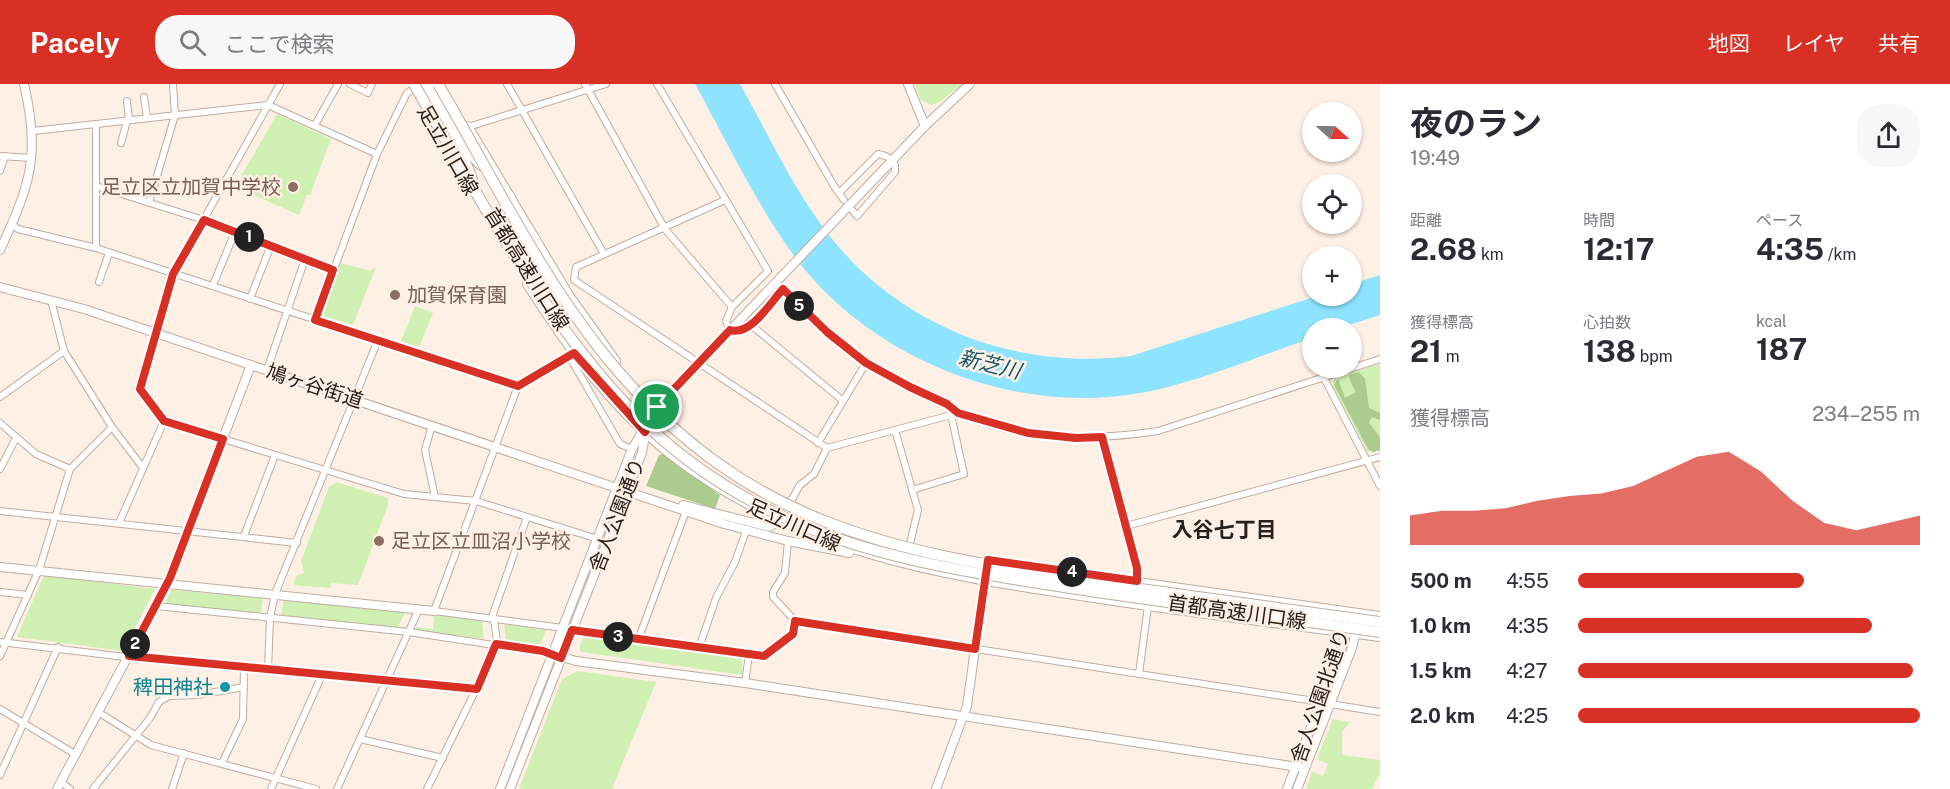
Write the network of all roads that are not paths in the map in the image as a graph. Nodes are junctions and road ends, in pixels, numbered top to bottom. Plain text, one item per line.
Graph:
1 (24, 84) edge
2 (173, 84) edge
3 (280, 84) edge
4 (338, 84) edge
5 (350, 84) edge
6 (372, 84) edge
7 (430, 84) edge
8 (438, 84) edge
9 (443, 84) edge
10 (507, 84) edge
11 (606, 84) edge
12 (657, 84) edge
13 (775, 84) edge
14 (908, 84) edge
15 (970, 84) edge
16 (414, 85) edge
17 (586, 87) edge
18 (144, 97) dead end
19 (127, 101) dead end
20 (268, 105) junction
21 (522, 110) junction
22 (176, 115) junction
23 (147, 118) junction
24 (128, 120) junction
25 (96, 124) junction
26 (315, 125) junction
27 (925, 126) junction
28 (468, 127) junction
29 (451, 128) junction
30 (33, 131) junction
31 (121, 143) dead end
32 (377, 154) junction
33 (2, 156) edge
34 (33, 158) junction
35 (892, 160) junction
36 (0, 171) edge
37 (96, 186) junction
38 (839, 193) junction
39 (510, 197) junction
40 (724, 200) junction
41 (844, 200) dead end
42 (149, 203) junction
43 (484, 213) junction
44 (855, 213) dead end
45 (204, 220) junction
46 (12, 224) junction
47 (665, 229) junction
48 (235, 232) junction
49 (271, 245) junction
50 (96, 248) junction
51 (0, 250) edge
52 (109, 253) junction
53 (604, 254) junction
54 (305, 259) junction
55 (333, 270) junction
56 (173, 274) junction
57 (99, 282) dead end
58 (213, 285) junction
59 (0, 287) edge
60 (250, 299) junction
61 (51, 300) junction
62 (732, 307) junction
63 (287, 311) junction
64 (315, 320) junction
65 (751, 325) junction
66 (730, 330) junction
67 (157, 334) junction
68 (378, 340) junction
69 (64, 351) junction
70 (571, 355) junction
71 (1380, 359) edge
72 (698, 363) junction
73 (866, 363) junction
74 (1362, 364) edge
75 (251, 365) junction
76 (267, 370) junction
77 (1317, 378) edge
78 (1324, 378) edge
79 (518, 386) junction
80 (0, 397) edge
81 (354, 399) junction
82 (842, 400) junction
83 (657, 407) junction
84 (958, 413) junction
85 (951, 415) junction
86 (164, 421) junction
87 (0, 423) edge
88 (432, 425) junction
89 (112, 427) junction
90 (895, 430) junction
91 (645, 432) junction
92 (1102, 437) junction
93 (16, 438) junction
94 (223, 439) junction
95 (818, 443) junction
96 (496, 446) junction
97 (827, 448) junction
98 (632, 450) junction
99 (275, 455) junction
100 (1380, 458) edge
101 (1366, 461) junction
102 (143, 468) junction
103 (0, 469) edge
104 (70, 469) junction
105 (324, 471) junction
106 (1380, 486) edge
107 (618, 488) junction
108 (912, 490) junction
109 (627, 491) junction
110 (435, 497) junction
111 (476, 501) junction
112 (791, 501) junction
113 (0, 511) edge
114 (686, 512) junction
115 (54, 516) junction
116 (527, 517) junction
117 (779, 521) junction
118 (119, 523) junction
119 (1126, 526) junction
120 (188, 531) junction
121 (746, 531) junction
122 (244, 536) junction
123 (598, 539) junction
124 (788, 541) junction
125 (297, 543) junction
126 (910, 543) junction
127 (876, 558) junction
128 (988, 560) junction
129 (0, 567) edge
130 (39, 570) junction
131 (985, 581) junction
132 (1137, 581) junction
133 (167, 583) junction
134 (0, 592) edge
135 (275, 594) junction
136 (28, 595) junction
137 (156, 606) junction
138 (1148, 606) junction
139 (420, 609) junction
140 (434, 611) junction
141 (1353, 612) junction
142 (1380, 616) edge
143 (270, 618) junction
144 (493, 618) junction
145 (795, 621) junction
146 (1380, 622) edge
147 (563, 628) junction
148 (572, 630) junction
149 (409, 632) junction
150 (1380, 632) edge
151 (1345, 633) junction
152 (1355, 634) junction
153 (1380, 638) edge
154 (638, 640) junction
155 (3, 642) edge
156 (496, 644) junction
157 (58, 647) junction
158 (699, 648) junction
159 (975, 649) junction
160 (749, 654) junction
161 (0, 656) edge
162 (129, 656) junction
163 (557, 656) junction
164 (244, 668) junction
165 (268, 669) junction
166 (1139, 674) junction
167 (322, 675) junction
168 (387, 682) junction
169 (745, 683) junction
170 (244, 687) junction
171 (477, 689) junction
172 (1325, 703) junction
173 (0, 709) edge
174 (98, 712) junction
175 (1380, 712) edge
176 (965, 716) junction
177 (23, 724) junction
178 (136, 735) junction
179 (360, 739) junction
180 (184, 753) junction
181 (75, 754) junction
182 (442, 758) junction
183 (222, 763) junction
184 (1301, 767) junction
185 (0, 776) edge
186 (276, 778) junction
187 (59, 785) edge
188 (70, 789) edge
189 (93, 789) edge
190 (173, 789) edge
191 (271, 789) edge
192 (316, 789) edge
193 (337, 789) edge
194 (427, 789) edge
195 (500, 789) edge
196 (510, 789) edge
197 (936, 789) edge
198 (1287, 789) edge
199 (1297, 789) edge

1 - 30 street
2 - 22 street
3 - 20 street
4 - 26 street
5 - 6 street
7 - 29 highway
8 - 146 highway, 首都高速川口線, bridge
9 - 28 street, 足立川口線
10 - 21 street
11 - 17 street
12 - 40 street
13 - 38 street
14 - 27 street
15 - 27 street
16 - 29 highway
16 - 32 street
16 - 43 street, 足立川口線
16 - 150 highway, 首都高速川口線, bridge
17 - 21 street
17 - 47 street
18 - 23 street
19 - 24 street
20 - 22 street
20 - 26 street
20 - 45 street
21 - 28 street
21 - 53 street
22 - 23 street
22 - 42 street
23 - 24 street
24 - 25 street
24 - 31 street
25 - 30 street
25 - 37 street
26 - 32 street
27 - 35 street
28 - 39 street, 足立川口線
29 - 39 highway
29 - 43 highway
30 - 34 street
32 - 55 street
33 - 34 street
33 - 36 street
34 - 46 street
35 - 38 street
35 - 44 street
35 - 66 street
37 - 42 street
37 - 50 street
38 - 41 street
39 - 83 street, 足立川口線
40 - 47 street
40 - 62 street
42 - 45 street
43 - 70 street, 足立川口線
45 - 48 street
45 - 56 street
46 - 50 street
46 - 51 street
47 - 53 street
47 - 62 street
48 - 49 street
48 - 58 street
49 - 54 street
49 - 60 street
50 - 52 street
52 - 56 street
52 - 57 street
53 - 72 street
54 - 55 street
54 - 63 street
55 - 64 street
56 - 58 street
56 - 67 street
58 - 60 street
59 - 61 street, 鳩ヶ谷街道
60 - 63 street
61 - 67 street, 鳩ヶ谷街道
61 - 69 street
62 - 66 street
63 - 64 street
63 - 76 street
64 - 68 street
65 - 66 street
65 - 73 street
65 - 82 street
66 - 72 street
67 - 75 street, 鳩ヶ谷街道
67 - 86 street
68 - 79 street
68 - 81 street
69 - 80 street
69 - 89 street
70 - 79 street
70 - 91 street, 足立川口線
70 - 98 street
71 - 74 street
72 - 83 street
72 - 95 street
73 - 82 street
73 - 84 street
75 - 76 street, 鳩ヶ谷街道
75 - 94 street
76 - 81 street, 鳩ヶ谷街道
77 - 92 street
78 - 101 street
79 - 96 street
81 - 88 street, 鳩ヶ谷街道
81 - 105 street
82 - 95 street
83 - 91 street
83 - 112 street, 足立川口線
84 - 85 street
84 - 92 street
85 - 90 street
85 - 108 street
86 - 94 street
86 - 102 street
87 - 93 street
88 - 96 street, 鳩ヶ谷街道
88 - 110 street
89 - 102 street
89 - 104 street
90 - 97 street
90 - 108 street
91 - 98 street, 舎人公園通り
91 - 109 street, 舎人公園通り
91 - 117 street, 足立川口線
92 - 119 street
93 - 103 street
93 - 104 street
94 - 99 street
94 - 120 street
95 - 97 street
96 - 107 street, 鳩ヶ谷街道
96 - 111 street
97 - 112 street
98 - 107 street, 舎人公園通り
99 - 105 street
99 - 122 street
100 - 101 street
101 - 106 street
101 - 119 street
102 - 118 street
104 - 115 street
105 - 110 street
105 - 125 street
107 - 109 street, 鳩ヶ谷街道
107 - 123 street, 舎人公園通り
108 - 126 street
109 - 114 street, 鳩ヶ谷街道
109 - 117 street, 鳩ヶ谷街道
109 - 148 street, 舎人公園通り
110 - 111 street
111 - 116 street
111 - 140 street
112 - 117 street
112 - 126 street, 足立川口線
113 - 115 street
114 - 121 street, 鳩ヶ谷街道
114 - 154 street
115 - 118 street
115 - 130 street
116 - 123 street
116 - 144 street
117 - 127 street, 足立川口線
118 - 120 street
119 - 132 street
120 - 122 street
120 - 133 street
121 - 124 street, 鳩ヶ谷街道
121 - 158 street
122 - 125 street
123 - 147 street, 舎人公園通り
124 - 127 street, 鳩ヶ谷街道
124 - 145 street
125 - 135 street
126 - 128 street, 足立川口線
127 - 131 street, 足立川口線
128 - 131 street
128 - 132 street, 足立川口線
129 - 130 street
130 - 133 street
130 - 136 street
131 - 138 street, 足立川口線
131 - 159 street
132 - 141 street, 足立川口線
133 - 135 street
133 - 137 street
134 - 136 street
135 - 139 street
135 - 143 street
136 - 155 street
137 - 143 street
137 - 162 street
138 - 151 street, 足立川口線
138 - 166 street
139 - 140 street
139 - 149 street
140 - 144 street
141 - 142 street, 足立川口線
141 - 151 street, 舎人公園北通り
141 - 152 street, 舎人公園北通り
143 - 149 street
143 - 165 street
144 - 147 street
144 - 156 street
145 - 159 street
145 - 160 street
147 - 163 street, 舎人公園通り
148 - 154 street
148 - 163 street, 舎人公園通り
149 - 156 street
149 - 168 street
151 - 152 street, 足立川口線
151 - 172 street, 舎人公園北通り
152 - 153 street, 足立川口線
152 - 172 street, 舎人公園北通り
154 - 158 street
155 - 157 street
155 - 161 street
156 - 163 street
156 - 171 street
157 - 162 street
157 - 177 street
158 - 160 street
159 - 166 street
159 - 176 street
160 - 169 street
162 - 164 street
162 - 174 street
163 - 169 street
163 - 195 street, 舎人公園通り
163 - 196 street, 舎人公園通り
164 - 165 street
164 - 170 street
165 - 167 street
166 - 172 street
167 - 168 street
167 - 186 street
168 - 171 street
168 - 179 street
169 - 176 street
170 - 178 street
170 - 183 street
171 - 182 street
172 - 175 street
172 - 184 street, 舎人公園北通り
173 - 177 street
174 - 178 street
174 - 181 street
176 - 184 street
176 - 197 street
177 - 181 street
177 - 185 street
178 - 180 street
178 - 189 street
179 - 182 street
179 - 193 street
180 - 183 street
180 - 190 street
181 - 187 street
182 - 194 street
183 - 186 street
184 - 198 street, 舎人公園北通り
184 - 199 street, 舎人公園北通り
186 - 191 street
186 - 192 street
187 - 188 street

